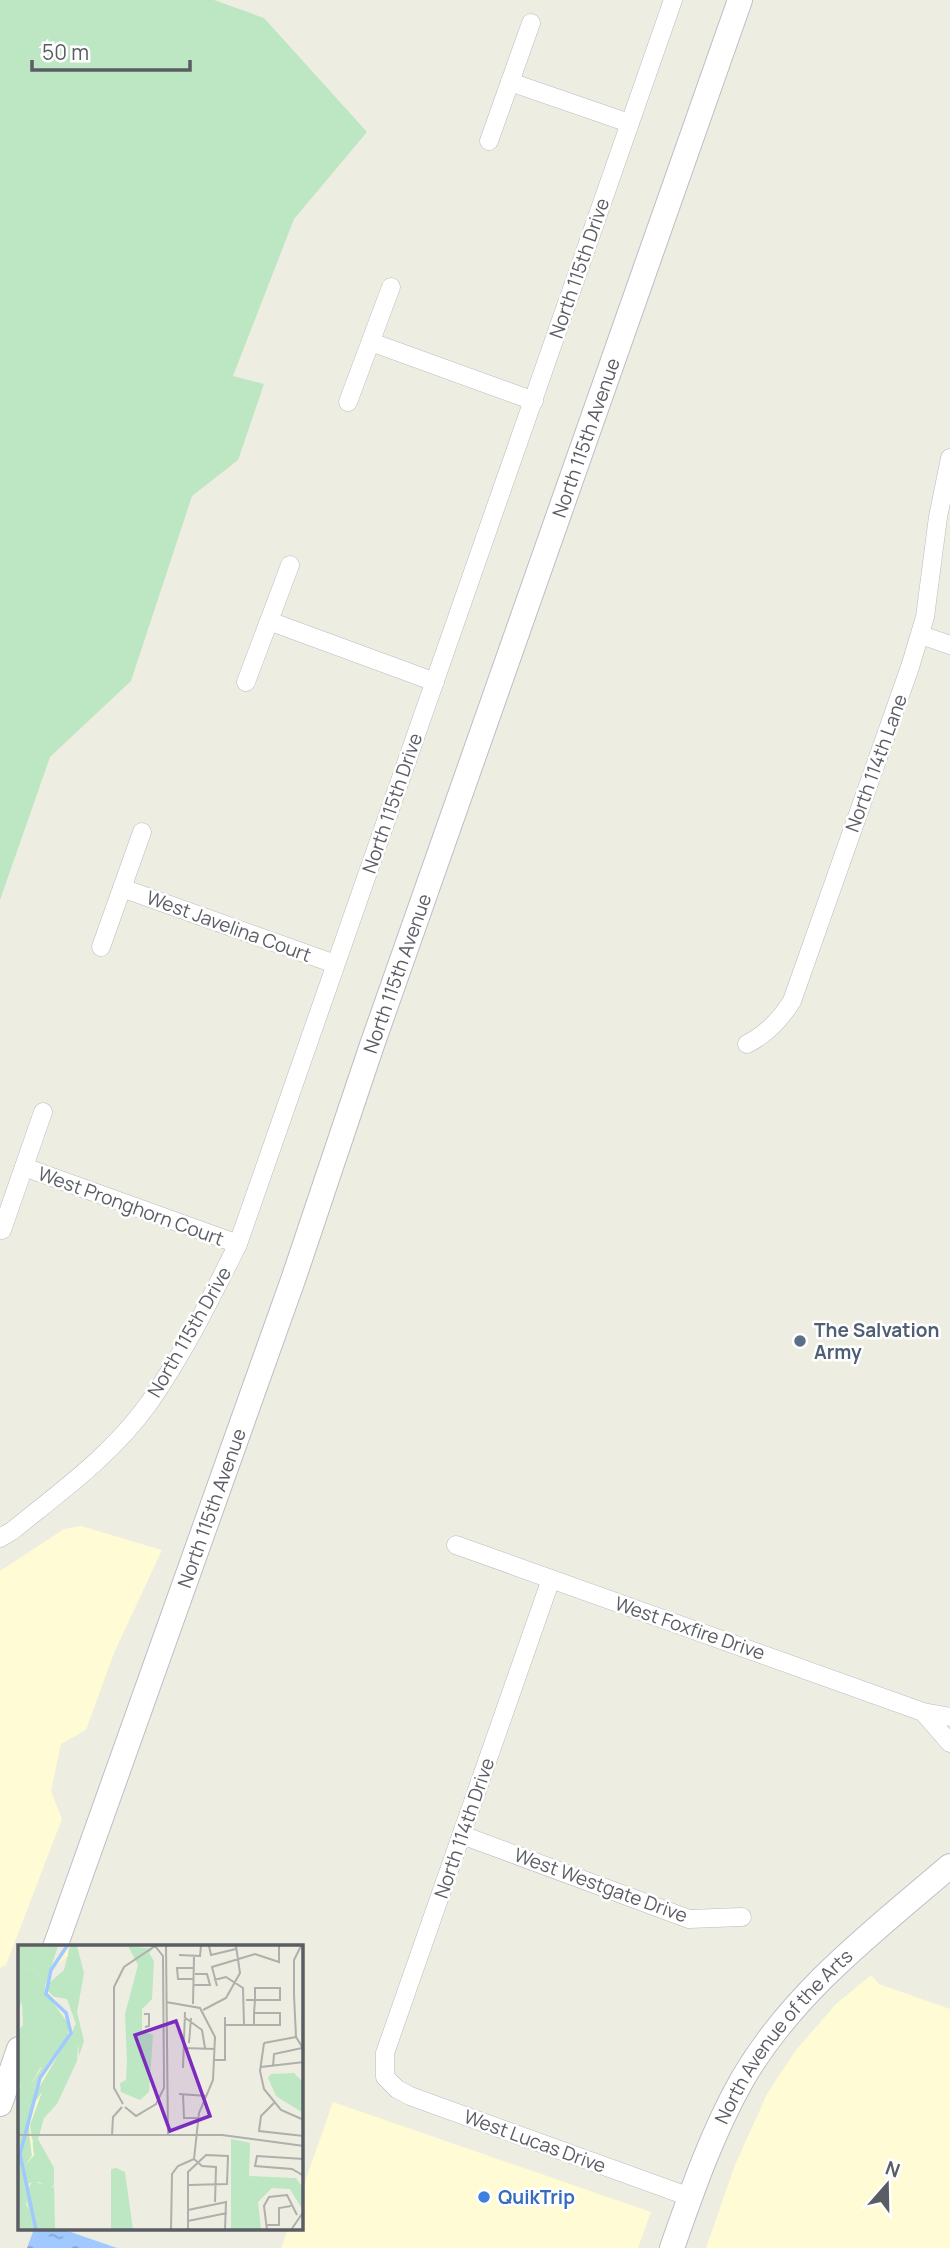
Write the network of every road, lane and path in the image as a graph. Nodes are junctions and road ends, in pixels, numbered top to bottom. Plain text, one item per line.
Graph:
1 (673, 0) edge
2 (740, 0) edge
3 (531, 23) dead end
4 (510, 82) junction
5 (629, 123) junction
6 (489, 141) dead end
7 (391, 287) dead end
8 (371, 342) junction
9 (534, 401) junction
10 (348, 402) dead end
11 (950, 458) edge
12 (944, 520) edge
13 (290, 565) dead end
14 (269, 621) junction
15 (921, 635) junction
16 (950, 645) edge
17 (246, 682) dead end
18 (435, 682) junction
19 (142, 832) dead end
20 (122, 888) junction
21 (101, 947) dead end
22 (335, 964) junction
23 (747, 1044) dead end
24 (43, 1112) dead end
25 (24, 1167) junction
26 (2, 1230) dead end
27 (238, 1244) junction
28 (0, 1538) edge
29 (456, 1545) dead end
30 (551, 1579) junction
31 (923, 1712) junction
32 (950, 1717) edge
33 (950, 1742) edge
34 (462, 1835) junction
35 (950, 1866) edge
36 (742, 1917) dead end
37 (56, 1945) edge
38 (18, 2052) edge
39 (385, 2077) joint
40 (0, 2104) edge
41 (690, 2197) junction
42 (672, 2248) edge

1 - 5 street, North 115th Drive
2 - 37 street, North 115th Avenue
3 - 4 street
4 - 5 street
4 - 6 street
5 - 9 street, North 115th Drive
7 - 8 street
8 - 9 street
8 - 10 street
9 - 18 street, North 115th Drive
11 - 12 street, North 114th Lane
12 - 15 street, North 114th Lane
13 - 14 street
14 - 17 street
14 - 18 street
15 - 16 street
15 - 23 street, North 114th Lane
18 - 22 street, North 115th Drive
19 - 20 street
20 - 21 street
20 - 22 street, West Javelina Court
22 - 27 street, North 115th Drive
24 - 25 street
25 - 26 street
25 - 27 street, West Pronghorn Court
27 - 28 street, North 115th Drive
29 - 30 street, West Foxfire Drive
30 - 31 street, West Foxfire Drive
30 - 34 street, North 114th Drive
31 - 32 street, West Foxfire Drive
31 - 33 street, West Foxfire Drive
34 - 36 street, West Westgate Drive
34 - 39 street, North 114th Drive
35 - 41 street, North Avenue of the Arts
38 - 40 street
39 - 41 street, West Lucas Drive
41 - 42 street, North Avenue of the Arts

